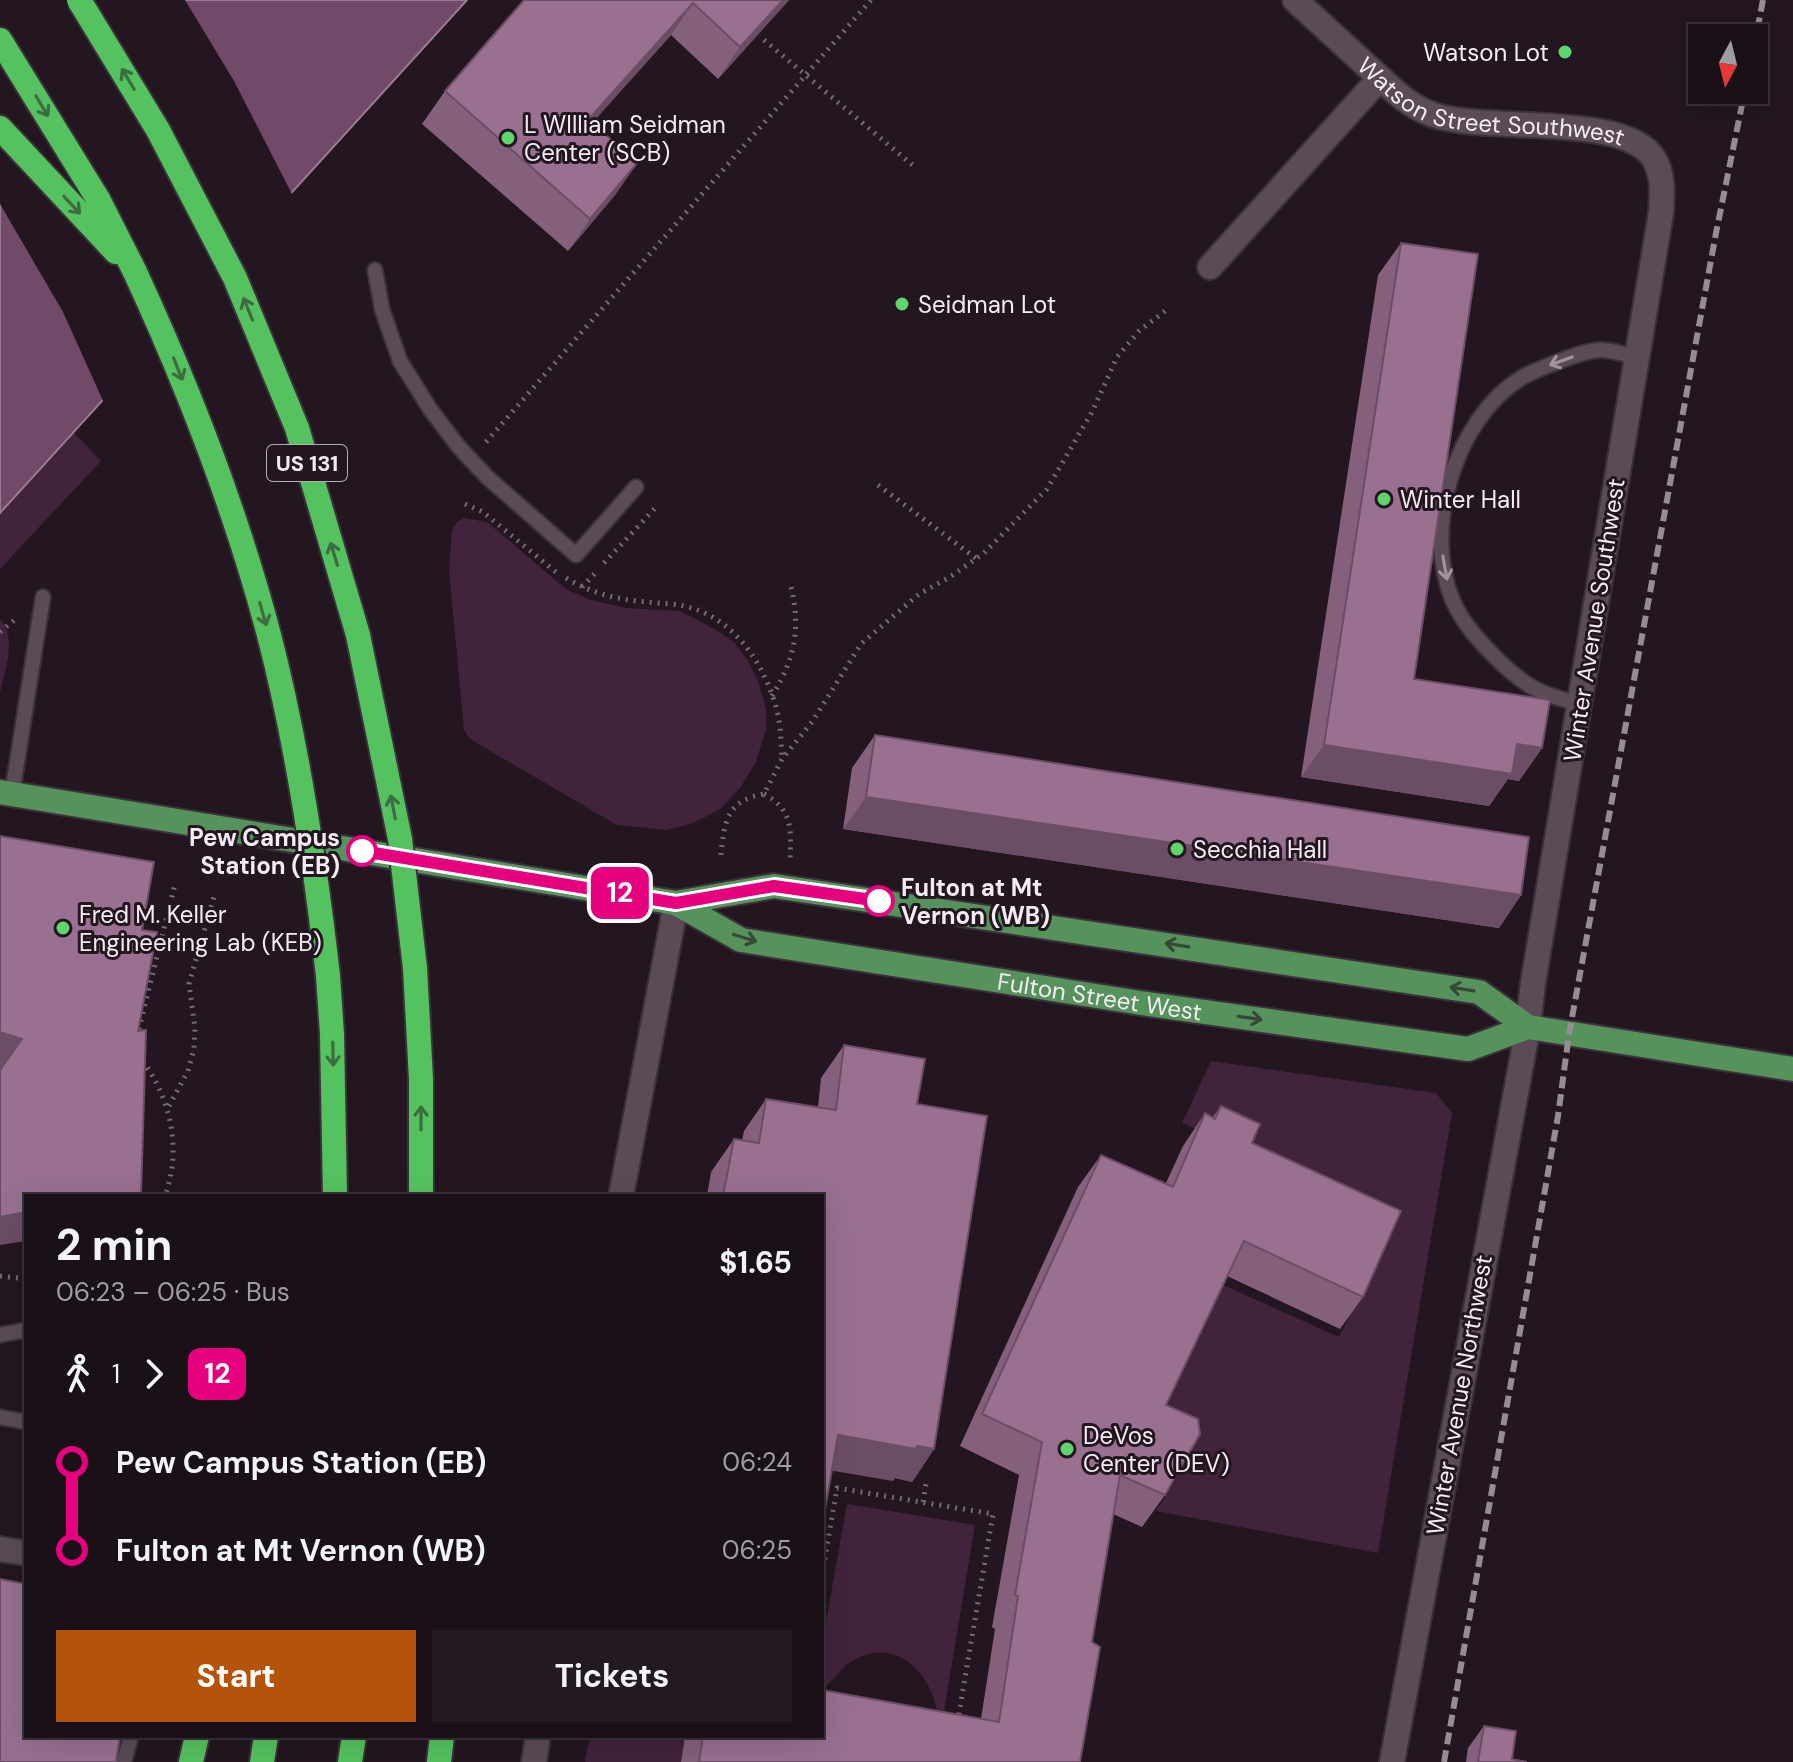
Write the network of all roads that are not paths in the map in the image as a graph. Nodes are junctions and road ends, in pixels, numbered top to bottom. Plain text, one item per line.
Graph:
1 (79, 0) edge
2 (1295, 0) edge
3 (0, 40) edge
4 (1380, 78) junction
5 (0, 128) edge
6 (1661, 213) joint
7 (1210, 267) dead end
8 (375, 270) dead end
9 (135, 272) junction
10 (1637, 357) junction
11 (636, 487) dead end
12 (43, 597) dead end
13 (1581, 704) junction
14 (6, 793) edge
15 (676, 903) junction
16 (1528, 1027) junction
17 (1793, 1069) edge
18 (335, 1194) edge
19 (421, 1194) edge
20 (621, 1194) edge
21 (24, 1330) edge
22 (0, 1335) edge
23 (0, 1417) edge
24 (24, 1422) edge
25 (0, 1549) edge
26 (24, 1553) edge
27 (130, 1738) edge
28 (197, 1738) edge
29 (266, 1738) edge
30 (354, 1738) edge
31 (442, 1738) edge
32 (538, 1738) edge
33 (124, 1762) edge
34 (191, 1762) edge
35 (262, 1762) edge
36 (350, 1762) edge
37 (439, 1762) edge
38 (534, 1762) edge
39 (1392, 1762) edge

19 -> 1 highway, US 131, bridge
2 - 4 street, Watson Street Southwest
3 -> 9 highway
4 - 6 street, Watson Street Southwest
4 - 7 street
5 -> 9 highway
6 - 10 street, Winter Avenue Southwest
8 - 11 lane
9 -> 18 highway, bridge
10 - 13 street, Winter Avenue Southwest
10 -> 13 lane
12 - 14 lane
13 - 16 street, Winter Avenue Southwest
14 - 15 main road, Fulton Street West
16 -> 15 main road, Fulton Street West
15 -> 16 main road, Fulton Street West
15 - 20 street
16 - 17 main road, Fulton Street West
16 - 39 street, Winter Avenue Northwest
21 - 22 lane
23 - 24 lane
25 - 26 street
27 - 33 lane
28 - 34 highway
29 - 35 highway
30 - 36 highway
31 - 37 highway
32 - 38 street

